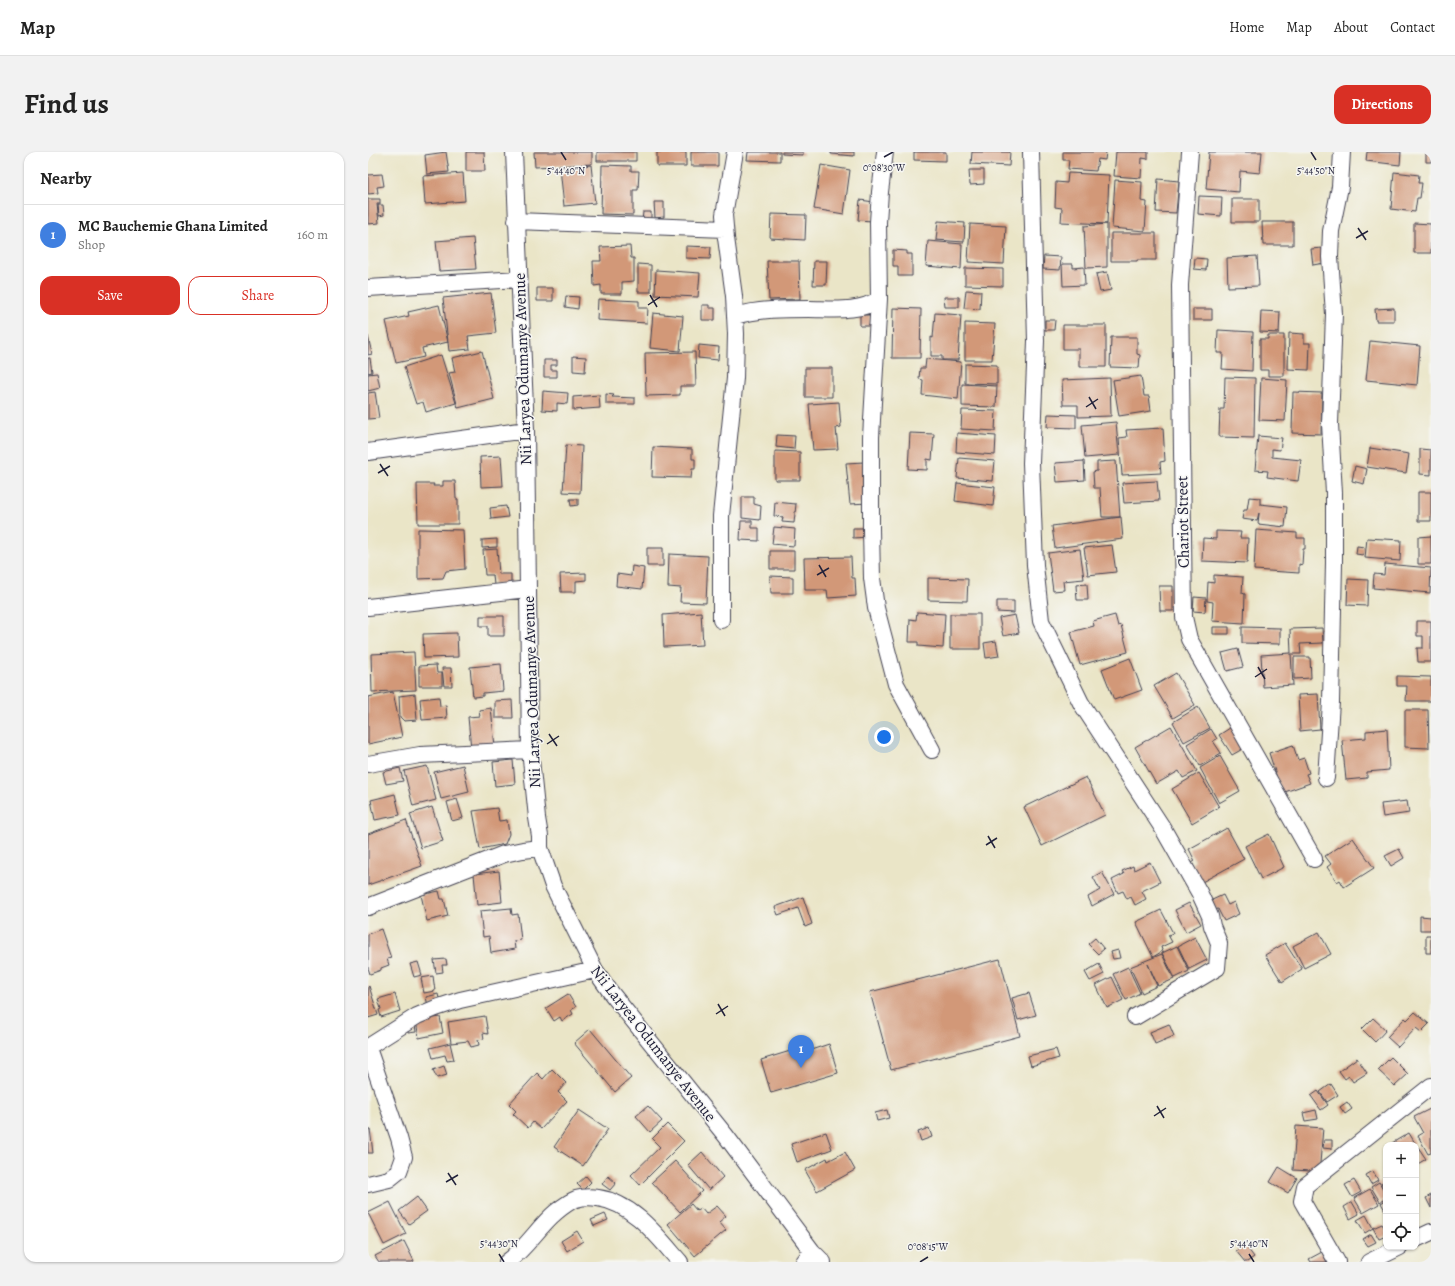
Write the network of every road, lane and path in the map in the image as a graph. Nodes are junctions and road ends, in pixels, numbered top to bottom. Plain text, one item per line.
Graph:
1 (514, 152) edge
2 (735, 152) edge
3 (885, 152) edge
4 (1031, 152) edge
5 (1190, 152) edge
6 (1342, 152) edge
7 (516, 221) junction
8 (725, 229) junction
9 (519, 279) junction
10 (368, 288) edge
11 (879, 299) junction
12 (735, 316) junction
13 (526, 430) junction
14 (368, 452) edge
15 (528, 589) junction
16 (368, 607) edge
17 (721, 620) dead end
18 (530, 750) junction
19 (932, 750) dead end
20 (368, 764) edge
21 (1326, 778) dead end
22 (540, 848) junction
23 (1314, 859) dead end
24 (368, 907) edge
25 (595, 970) junction
26 (1135, 1017) dead end
27 (368, 1047) edge
28 (1431, 1086) edge
29 (368, 1184) edge
30 (1431, 1232) edge
31 (1419, 1238) edge
32 (1394, 1250) edge
33 (813, 1258) edge
34 (507, 1262) edge
35 (680, 1262) edge
36 (1337, 1262) edge
37 (1369, 1262) edge

1 - 7 street, Nii Laryea Odumanye Avenue
2 - 8 street
3 - 11 street
4 - 26 street
5 - 23 street, Chariot Street
6 - 21 street
7 - 8 street
7 - 9 street, Nii Laryea Odumanye Avenue
8 - 12 street
9 - 10 street
9 - 13 street, Nii Laryea Odumanye Avenue
11 - 12 street
11 - 19 street
12 - 17 street
13 - 14 street
13 - 15 street, Nii Laryea Odumanye Avenue
15 - 16 street
15 - 18 street, Nii Laryea Odumanye Avenue
18 - 20 street
18 - 22 street, Nii Laryea Odumanye Avenue
22 - 24 street
22 - 25 street, Nii Laryea Odumanye Avenue
25 - 27 street
25 - 33 street, Nii Laryea Odumanye Avenue
27 - 29 street
28 - 36 street
30 - 31 street
32 - 37 street
34 - 35 street

